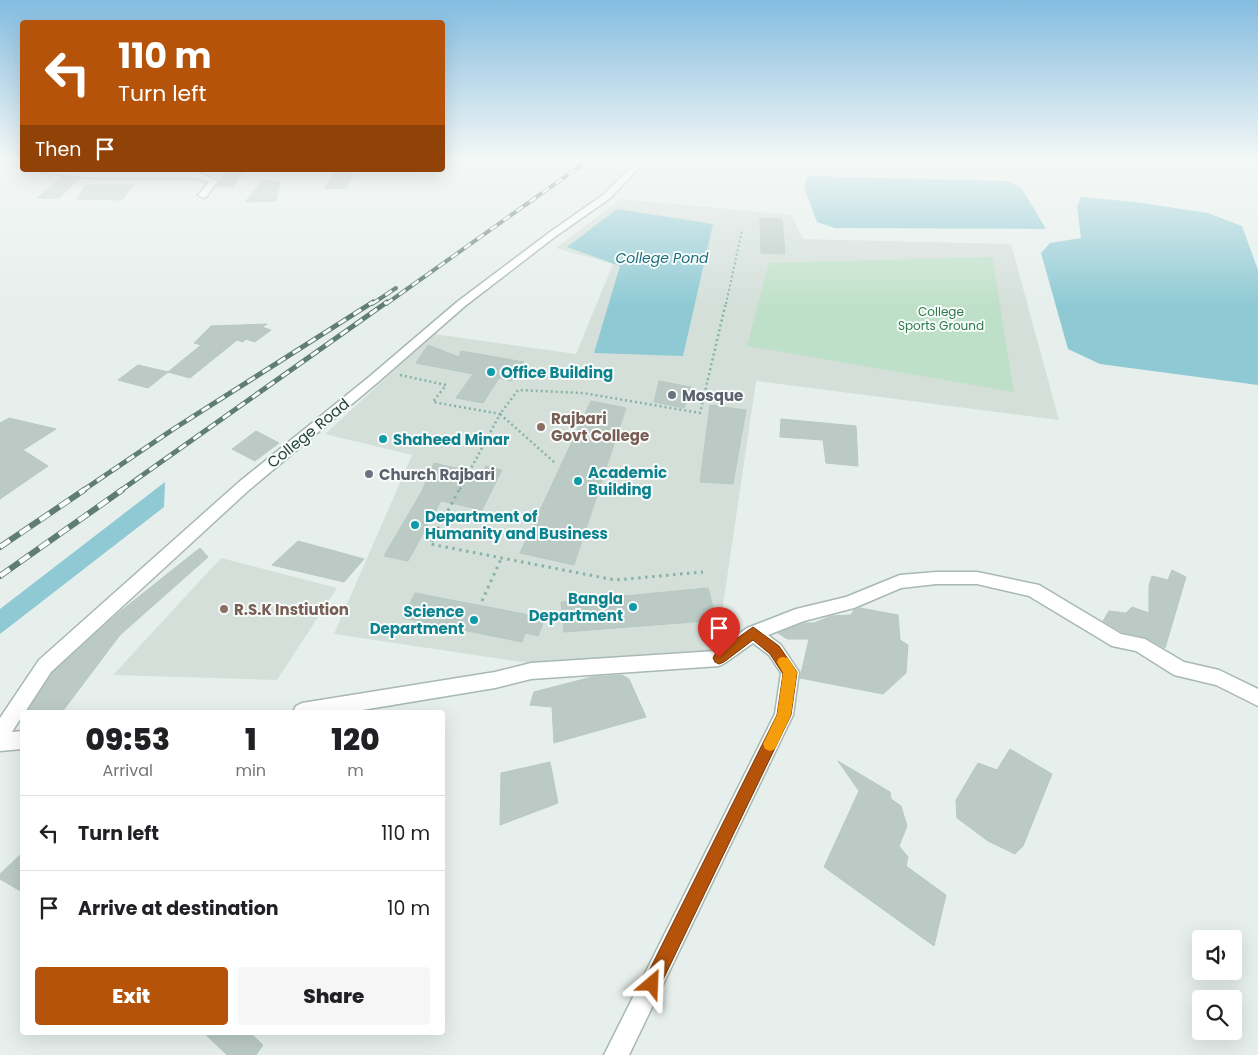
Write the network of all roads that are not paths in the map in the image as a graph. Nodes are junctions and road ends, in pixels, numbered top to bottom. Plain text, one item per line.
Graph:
1 (590, 208) edge
2 (753, 633) junction
3 (1258, 698) edge
4 (314, 710) edge
5 (0, 734) edge
6 (20, 740) edge
7 (0, 742) edge
8 (616, 1055) edge

1 - 5 street, College Road
2 - 3 street
2 - 4 street
2 - 8 street
6 - 7 street

